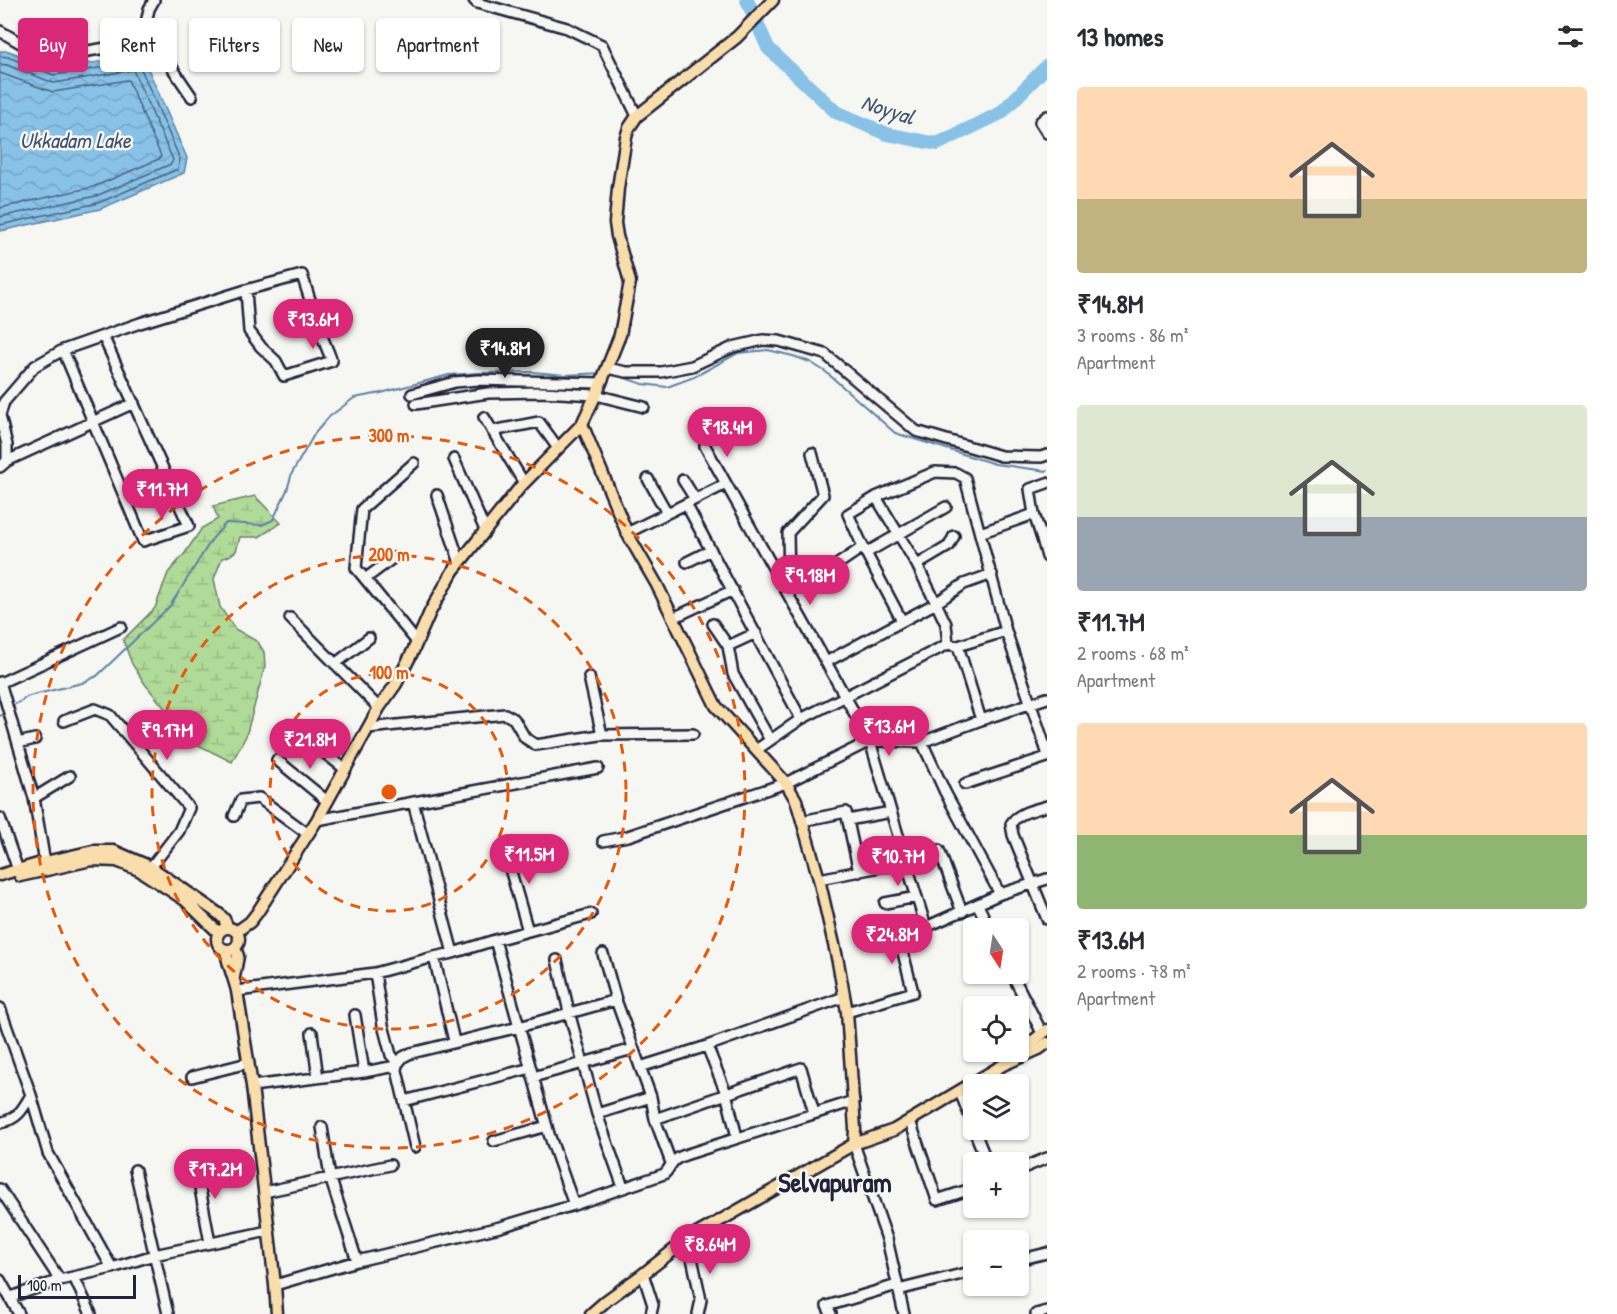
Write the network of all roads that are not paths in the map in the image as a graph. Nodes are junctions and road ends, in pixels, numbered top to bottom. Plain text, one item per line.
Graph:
1 (154, 0) edge
2 (474, 0) edge
3 (773, 0) edge
4 (148, 18) edge
5 (0, 31) edge
6 (100, 49) edge
7 (175, 72) edge
8 (192, 97) dead end
9 (637, 116) junction
10 (1047, 116) edge
11 (1047, 133) edge
12 (246, 290) junction
13 (103, 336) junction
14 (63, 350) junction
15 (604, 376) junction
16 (412, 394) dead end
17 (596, 395) junction
18 (134, 403) junction
19 (416, 404) dead end
20 (644, 407) dead end
21 (484, 417) dead end
22 (93, 422) junction
23 (582, 424) junction
24 (492, 431) junction
25 (705, 446) dead end
26 (558, 448) junction
27 (813, 453) dead end
28 (1047, 455) edge
29 (454, 459) dead end
30 (414, 463) dead end
31 (4, 464) edge
32 (648, 479) dead end
33 (683, 480) dead end
34 (524, 483) junction
35 (1047, 483) edge
36 (726, 484) junction
37 (437, 495) dead end
38 (876, 497) junction
39 (691, 502) junction
40 (946, 507) dead end
41 (667, 513) junction
42 (1034, 514) junction
43 (485, 530) junction
44 (627, 533) junction
45 (980, 533) junction
46 (898, 534) junction
47 (954, 537) dead end
48 (1044, 538) edge
49 (711, 550) junction
50 (865, 550) junction
51 (1047, 556) edge
52 (393, 558) dead end
53 (687, 562) dead end
54 (460, 563) junction
55 (916, 565) junction
56 (992, 574) junction
57 (365, 579) junction
58 (789, 583) junction
59 (733, 590) junction
60 (788, 594) junction
61 (936, 603) junction
62 (290, 618) dead end
63 (674, 618) junction
64 (902, 621) junction
65 (713, 624) dead end
66 (121, 627) dead end
67 (1006, 631) junction
68 (756, 633) junction
69 (369, 638) dead end
70 (417, 642) junction
71 (728, 646) junction
72 (953, 646) junction
73 (826, 662) junction
74 (335, 664) junction
75 (590, 677) dead end
76 (0, 682) edge
77 (845, 697) junction
78 (1047, 698) edge
79 (1032, 704) junction
80 (379, 708) junction
81 (801, 719) junction
82 (981, 720) junction
83 (64, 721) dead end
84 (289, 725) dead end
85 (368, 728) junction
86 (693, 734) dead end
87 (602, 735) junction
88 (35, 739) dead end
89 (770, 740) junction
90 (870, 741) junction
91 (922, 742) junction
92 (18, 743) junction
93 (756, 750) junction
94 (1047, 755) edge
95 (277, 760) dead end
96 (598, 768) dead end
97 (345, 769) junction
98 (70, 776) dead end
99 (786, 783) junction
100 (965, 784) dead end
101 (34, 798) junction
102 (327, 801) junction
103 (413, 802) junction
104 (1047, 806) edge
105 (891, 812) junction
106 (234, 816) dead end
107 (0, 818) edge
108 (317, 819) junction
109 (848, 820) junction
110 (802, 821) junction
111 (308, 834) junction
112 (603, 841) dead end
113 (504, 848) dead end
114 (939, 850) dead end
115 (906, 862) junction
116 (45, 866) junction
117 (151, 867) junction
118 (18, 870) junction
119 (859, 872) junction
120 (0, 875) edge
121 (819, 879) junction
122 (1047, 879) edge
123 (0, 881) edge
124 (1032, 884) junction
125 (1000, 894) junction
126 (917, 897) junction
127 (885, 903) dead end
128 (978, 905) junction
129 (962, 912) junction
130 (591, 914) dead end
131 (984, 918) edge
132 (1047, 919) edge
133 (926, 927) junction
134 (228, 931) junction
135 (528, 931) junction
136 (495, 940) junction
137 (231, 949) junction
138 (453, 953) junction
139 (603, 954) dead end
140 (434, 957) junction
141 (556, 960) dead end
142 (375, 972) junction
143 (1017, 984) edge
144 (237, 991) junction
145 (844, 997) junction
146 (616, 1000) junction
147 (0, 1008) edge
148 (569, 1012) junction
149 (847, 1012) junction
150 (355, 1015) dead end
151 (519, 1027) junction
152 (312, 1034) dead end
153 (1045, 1035) edge
154 (454, 1041) junction
155 (707, 1046) junction
156 (633, 1048) junction
157 (248, 1063) junction
158 (582, 1063) junction
159 (397, 1064) junction
160 (640, 1067) junction
161 (364, 1072) junction
162 (532, 1073) junction
163 (192, 1077) dead end
164 (318, 1078) junction
165 (252, 1086) junction
166 (960, 1092) junction
167 (726, 1094) junction
168 (31, 1095) junction
169 (651, 1097) junction
170 (963, 1100) edge
171 (404, 1101) junction
172 (854, 1101) junction
173 (597, 1113) junction
174 (814, 1113) junction
175 (655, 1119) junction
176 (910, 1121) junction
177 (0, 1123) edge
178 (547, 1126) junction
179 (322, 1127) dead end
180 (855, 1129) junction
181 (737, 1137) junction
182 (877, 1137) junction
183 (494, 1141) dead end
184 (854, 1144) junction
185 (415, 1147) dead end
186 (1047, 1158) edge
187 (195, 1161) dead end
188 (671, 1163) junction
189 (390, 1165) dead end
190 (1029, 1165) edge
191 (135, 1170) dead end
192 (330, 1177) junction
193 (623, 1187) junction
194 (0, 1189) edge
195 (264, 1192) junction
196 (963, 1192) edge
197 (574, 1205) junction
198 (268, 1231) junction
199 (688, 1239) junction
200 (210, 1243) junction
201 (1047, 1252) edge
202 (154, 1255) junction
203 (1029, 1257) edge
204 (357, 1261) junction
205 (112, 1268) junction
206 (963, 1273) edge
207 (644, 1274) junction
208 (74, 1277) junction
209 (0, 1280) edge
210 (60, 1280) junction
211 (275, 1286) junction
212 (898, 1288) junction
213 (6, 1292) edge
214 (1047, 1311) edge
215 (19, 1314) edge
216 (91, 1314) edge
217 (168, 1314) edge
218 (277, 1314) edge
219 (591, 1314) edge
220 (651, 1314) edge
221 (698, 1314) edge
222 (831, 1314) edge
223 (904, 1314) edge
224 (1036, 1314) edge

1 - 4 street
2 - 9 street
3 - 9 main road
5 - 6 street
7 - 8 street
9 - 15 main road
10 - 11 street
12 - 12 street
12 - 13 street
13 - 14 street
13 - 18 street
14 - 22 street
14 - 31 street
15 - 16 street
15 - 17 main road
15 - 28 street
17 - 19 street
17 - 20 street
17 - 23 main road
18 - 22 street
18 - 22 street
21 - 24 street
22 - 31 street
23 - 26 main road
23 - 44 main road
24 - 26 street
24 - 34 street
25 - 36 street
26 - 34 main road
27 - 58 street
29 - 43 street
30 - 57 street
32 - 41 street
33 - 39 street
34 - 43 main road
35 - 42 street
36 - 39 street
36 - 60 street
37 - 54 street
38 - 45 street
38 - 46 street
38 - 50 street
39 - 41 street
39 - 49 street
40 - 46 street
41 - 44 street
42 - 45 street
42 - 48 street
43 - 54 main road
44 - 63 main road
45 - 56 street
46 - 50 street
46 - 55 street
47 - 55 street
48 - 51 street
49 - 53 street
49 - 59 street
50 - 58 street
50 - 64 street
52 - 57 street
54 - 70 main road
55 - 61 street
56 - 61 street
56 - 67 street
57 - 70 street
58 - 60 street
59 - 63 street
59 - 68 street
60 - 73 street
61 - 64 street
61 - 72 street
62 - 74 street
63 - 93 main road
64 - 73 street
65 - 71 street
66 - 76 street
67 - 72 street
67 - 79 street
68 - 71 street
68 - 81 street
69 - 74 street
70 - 80 main road
71 - 89 street
72 - 77 street
72 - 82 street
73 - 77 street
74 - 80 street
75 - 87 street
76 - 92 street
77 - 81 street
77 - 90 street
78 - 79 street
79 - 82 street
79 - 94 street
80 - 85 main road
81 - 89 street
82 - 91 street
83 - 117 street
84 - 97 street
85 - 87 street
85 - 97 main road
86 - 87 street
88 - 92 street
89 - 93 street
90 - 91 street
90 - 99 street
90 - 105 street
91 - 125 street
92 - 101 street
93 - 99 main road
94 - 100 street
95 - 102 street
96 - 103 street
97 - 102 main road
98 - 101 street
99 - 110 main road
99 - 112 street
101 - 116 street
102 - 108 main road
103 - 108 street
103 - 138 street
104 - 124 street
105 - 109 street
105 - 115 street
106 - 111 street
107 - 118 street
108 - 111 main road
109 - 110 street
109 - 119 street
110 - 121 main road
111 - 134 main road
113 - 135 street
114 - 129 street
115 - 119 street
115 - 126 street
116 - 117 main road
116 - 118 main road
116 - 123 main road
116 - 134 main road
117 - 134 main road
118 - 120 main road
119 - 121 street
121 - 145 main road
122 - 124 street
124 - 125 street
124 - 132 street
125 - 128 street
126 - 127 street
126 - 133 street
128 - 129 street
128 - 131 street
129 - 133 street
130 - 135 street
133 - 149 street
134 - 137 main road
134 - 137 main road
135 - 136 street
136 - 138 street
136 - 151 street
137 - 144 main road
138 - 140 street
139 - 146 street
140 - 142 street
140 - 154 street
141 - 148 street
142 - 144 street
142 - 159 street
143 - 153 street
144 - 157 main road
145 - 149 main road
145 - 155 street
146 - 148 street
146 - 156 street
147 - 168 street
148 - 151 street
148 - 158 street
149 - 172 main road
150 - 161 street
151 - 154 street
151 - 162 street
152 - 164 street
153 - 166 main road
154 - 159 street
155 - 160 street
155 - 167 street
156 - 158 street
156 - 160 street
157 - 163 street
157 - 165 main road
158 - 162 street
158 - 173 street
159 - 161 street
159 - 171 street
160 - 169 street
161 - 164 street
162 - 171 street
162 - 178 street
164 - 165 street
165 - 195 main road
166 - 170 street
166 - 176 main road
167 - 174 street
167 - 175 street
167 - 181 street
168 - 177 street
168 - 205 street
169 - 173 street
169 - 175 street
171 - 185 street
172 - 174 street
172 - 180 main road
173 - 193 street
174 - 181 street
175 - 188 street
176 - 182 main road
176 - 196 street
178 - 183 street
178 - 197 street
179 - 192 street
180 - 182 main road
180 - 184 main road
181 - 188 street
182 - 184 main road
184 - 199 main road
184 - 212 street
186 - 190 street
187 - 200 street
188 - 193 street
189 - 192 street
191 - 202 street
192 - 195 street
192 - 204 street
193 - 197 street
194 - 210 street
195 - 198 main road
197 - 204 street
198 - 200 street
198 - 211 main road
199 - 207 main road
199 - 221 street
200 - 202 street
201 - 203 street
202 - 205 street
202 - 217 street
204 - 211 street
205 - 208 street
206 - 212 street
207 - 219 main road
207 - 220 street
208 - 210 street
208 - 216 street
209 - 213 street
210 - 213 street
211 - 218 main road
212 - 222 street
212 - 223 street
213 - 215 street
214 - 224 street

